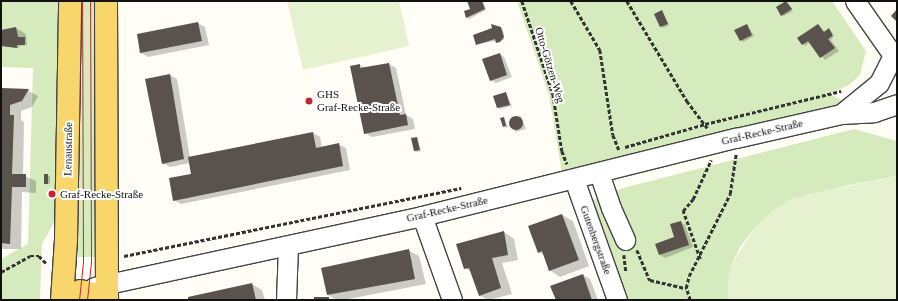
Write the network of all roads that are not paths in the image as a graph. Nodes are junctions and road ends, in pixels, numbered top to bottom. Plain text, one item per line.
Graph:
1 (70, 1) edge
2 (106, 1) edge
3 (854, 1) edge
4 (895, 58) edge
5 (897, 104) edge
6 (841, 114) junction
7 (569, 169) junction
8 (600, 173) junction
9 (422, 216) junction
10 (625, 240) road end
11 (288, 246) junction
12 (81, 296) edge
13 (286, 300) edge
14 (452, 300) edge
15 (617, 300) edge

1 - 12 main road, Lenaustraße
2 - 12 main road
3 - 4 street
4 - 6 street, Graf-Recke-Straße
5 - 6 street, Graf-Recke-Straße
6 - 8 street, Graf-Recke-Straße
7 - 8 street, Graf-Recke-Straße
7 - 9 street, Graf-Recke-Straße
7 - 15 street, Gutenbergstraße
8 - 10 street
9 - 11 street, Graf-Recke-Straße
9 - 14 street
11 - 12 street, Graf-Recke-Straße
11 - 13 street

